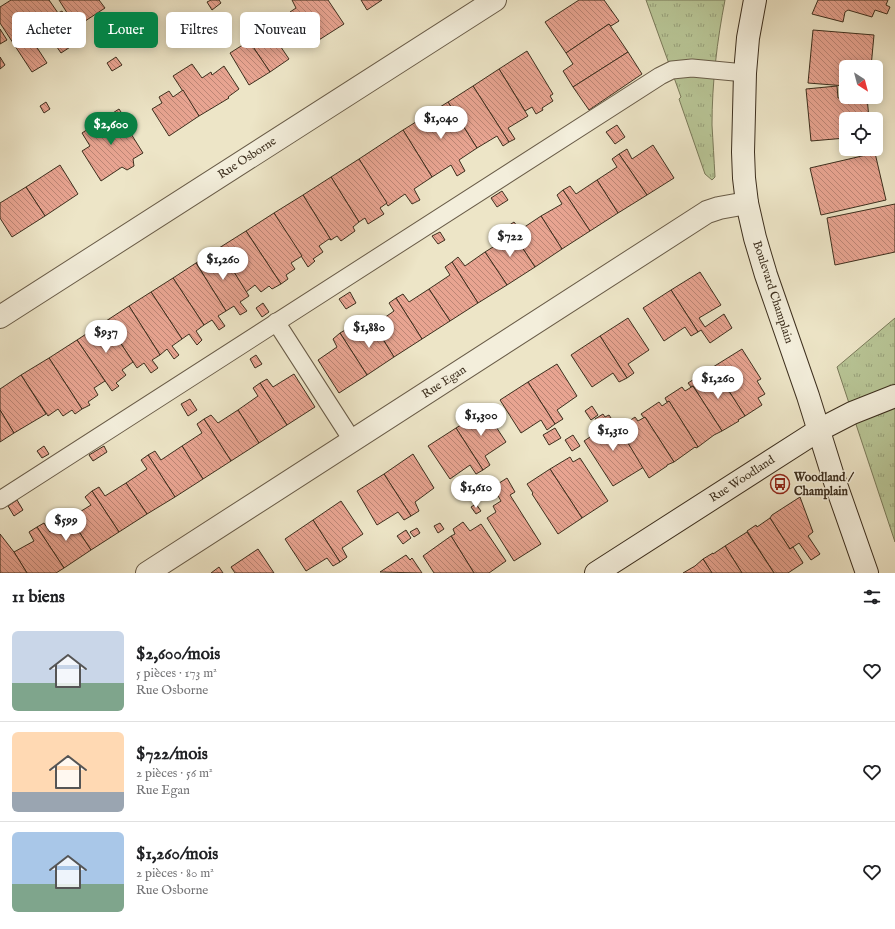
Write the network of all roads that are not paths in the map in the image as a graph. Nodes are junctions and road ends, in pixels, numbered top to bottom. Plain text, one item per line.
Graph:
1 (495, 0) edge
2 (755, 0) edge
3 (744, 73) junction
4 (747, 203) junction
5 (0, 317) edge
6 (276, 322) junction
7 (895, 396) edge
8 (819, 430) junction
9 (352, 440) junction
10 (0, 500) edge
11 (147, 573) edge
12 (596, 573) edge
13 (868, 573) edge

1 - 5 street, Rue Osborne
2 - 3 street, Boulevard Champlain
3 - 4 street, Boulevard Champlain
3 - 6 lane
4 - 8 street, Boulevard Champlain
4 - 9 street, Rue Egan
6 - 9 lane
6 - 10 lane
7 - 8 street, Rue Woodland
8 - 12 street, Rue Woodland
8 - 13 street, Boulevard Champlain
9 - 11 street, Rue Egan

